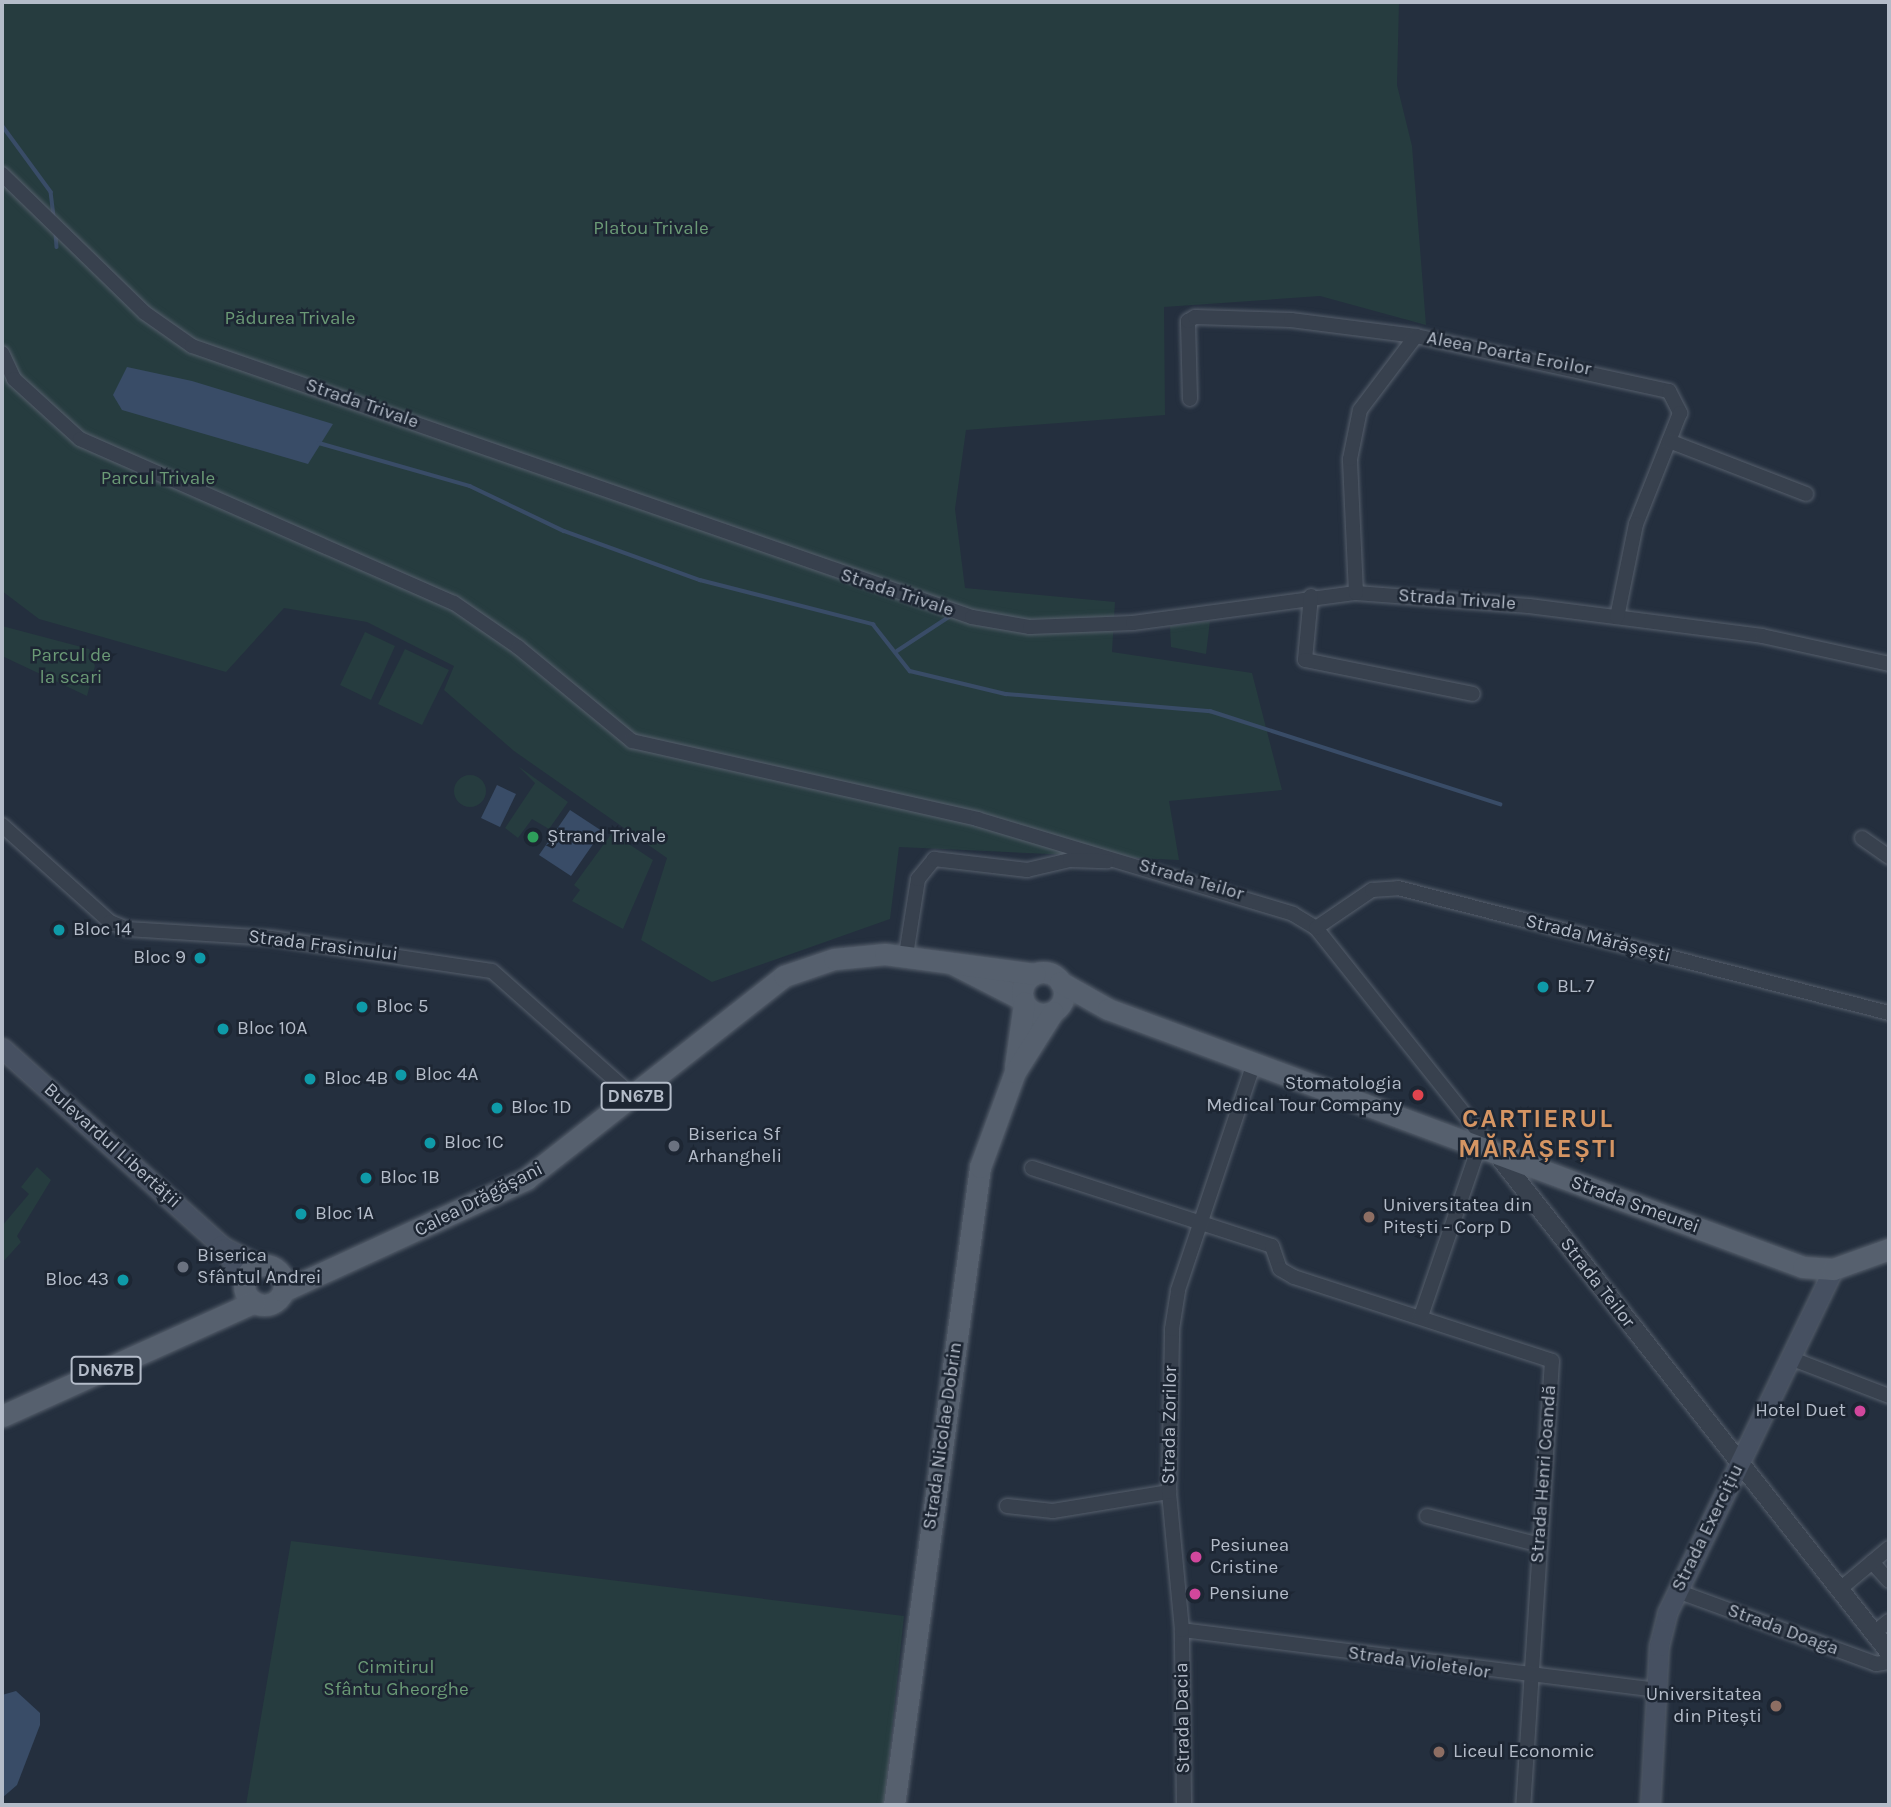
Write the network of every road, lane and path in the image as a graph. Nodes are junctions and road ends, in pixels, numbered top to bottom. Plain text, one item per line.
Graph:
1 (2, 174) edge
2 (1416, 336) junction
3 (2, 353) edge
4 (1190, 399) dead end
5 (1669, 441) junction
6 (1806, 494) dead end
7 (1356, 593) junction
8 (1311, 596) junction
9 (1617, 617) junction
10 (1889, 664) edge
11 (1473, 694) dead end
12 (2, 825) edge
13 (1862, 838) dead end
14 (1889, 857) edge
15 (1129, 862) junction
16 (1316, 928) junction
17 (906, 955) junction
18 (940, 957) junction
19 (1035, 974) junction
20 (1060, 982) junction
21 (1024, 1002) junction
22 (1108, 1009) junction
23 (1054, 1011) junction
24 (1889, 1013) edge
25 (2, 1048) edge
26 (1254, 1063) junction
27 (1014, 1072) junction
28 (634, 1097) junction
29 (1487, 1150) junction
30 (1032, 1168) dead end
31 (1200, 1222) junction
32 (1889, 1249) edge
33 (1833, 1269) junction
34 (282, 1282) junction
35 (251, 1284) junction
36 (1421, 1316) junction
37 (1790, 1359) junction
38 (1889, 1396) edge
39 (2, 1416) edge
40 (1739, 1462) junction
41 (1169, 1492) junction
42 (1007, 1506) dead end
43 (1427, 1516) dead end
44 (1540, 1545) junction
45 (1889, 1548) edge
46 (1872, 1562) junction
47 (1889, 1581) edge
48 (1840, 1589) junction
49 (1676, 1591) junction
50 (1889, 1621) edge
51 (1182, 1630) junction
52 (1874, 1633) junction
53 (1889, 1651) edge
54 (1889, 1662) edge
55 (1532, 1678) junction
56 (1656, 1690) junction
57 (894, 1805) edge
58 (1184, 1805) edge
59 (1523, 1805) edge
60 (1650, 1805) edge

1 - 8 street, Strada Trivale
2 - 4 street, Aleea Poarta Eroilor
2 - 5 street, Aleea Poarta Eroilor
2 - 7 street
3 - 15 street, Strada Teilor
5 - 6 street
5 - 9 street, Aleea Poarta Eroilor
7 - 8 street, Strada Trivale
7 - 9 street, Strada Trivale
8 - 11 street
9 - 10 street, Strada Trivale
12 - 28 street, Strada Frasinului
13 - 14 street
15 - 16 street, Strada Teilor
15 - 17 street
16 - 24 street, Strada Mărășești
16 - 29 street, Strada Teilor
17 - 18 main road, Calea Drăgășani / DN67B
17 - 28 main road, Calea Drăgășani / DN67B
18 - 19 main road, Calea Drăgășani
18 - 21 main road, Calea Drăgășani
19 - 20 main road
19 - 21 main road
20 - 22 main road, Strada Smeurei
20 - 23 main road
21 - 23 main road
21 - 27 main road, Strada Nicolae Dobrin
22 - 23 main road, Strada Smeurei
22 - 26 main road, Strada Smeurei
23 - 27 main road, Strada Nicolae Dobrin
25 - 35 main road, Bulevardul Libertății
26 - 29 main road, Strada Smeurei
26 - 31 street, Strada Zorilor
27 - 57 main road, Strada Nicolae Dobrin
28 - 34 main road, Calea Drăgășani / DN67B
29 - 33 main road, Strada Smeurei
29 - 36 street
29 - 40 street, Strada Teilor
30 - 31 street
31 - 36 street, Strada Henri Coandă
31 - 41 street, Strada Zorilor
32 - 33 main road
33 - 37 main road, Strada Exercițiu
34 - 35 main road
34 - 35 main road, Calea Drăgășani
35 - 39 main road, DN67B
36 - 44 street, Strada Henri Coandă
37 - 38 street
37 - 40 main road, Strada Exercițiu
40 - 48 street, Strada Teilor
40 - 49 main road, Strada Exercițiu
41 - 42 street
41 - 51 street, Strada Zorilor
43 - 44 street
44 - 55 street, Strada Henri Coandă
45 - 46 street
46 - 47 street
46 - 48 street
48 - 52 street, Strada Teilor
49 - 54 street, Strada Doaga
49 - 56 main road, Strada Exercițiu
50 - 52 street
51 - 55 street, Strada Violetelor
51 - 58 street, Strada Dacia
52 - 53 street, Strada Teilor
55 - 56 street, Strada Violetelor
55 - 59 street, Strada Henri Coandă
56 - 60 main road, Strada Exercițiu

